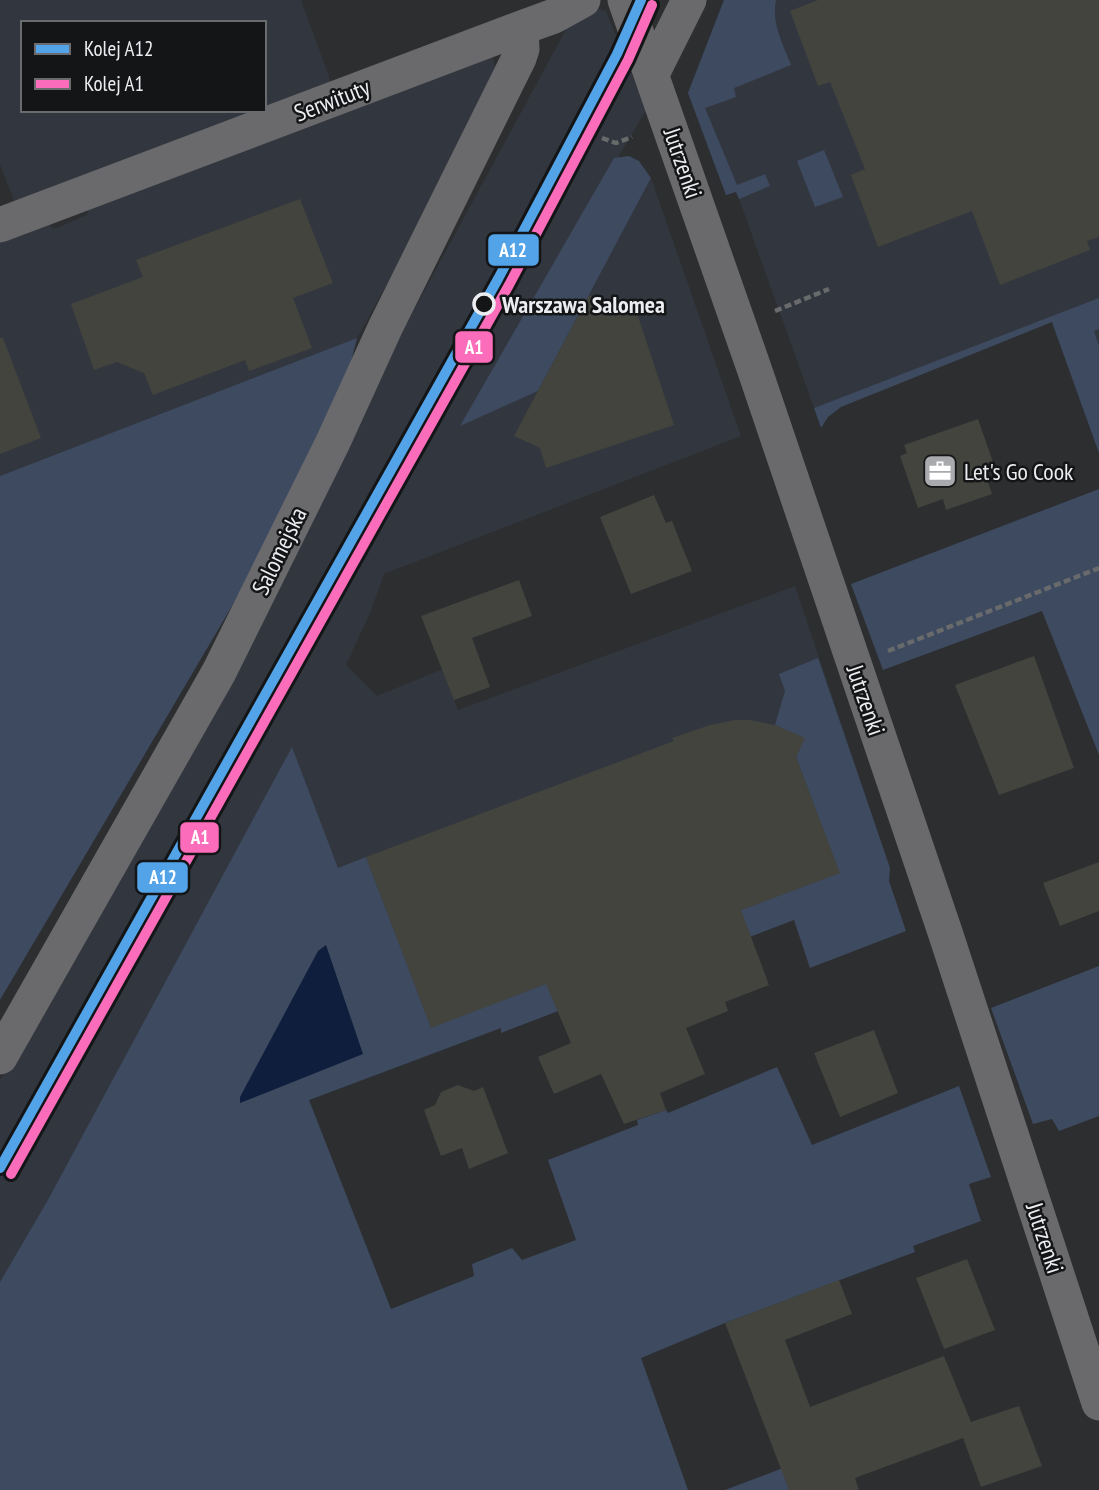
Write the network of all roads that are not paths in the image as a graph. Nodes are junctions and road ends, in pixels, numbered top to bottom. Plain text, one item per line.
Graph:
1 (583, 0) edge
2 (625, 0) edge
3 (689, 0) edge
4 (521, 28) junction
5 (652, 74) junction
6 (0, 225) edge
7 (0, 1057) edge
8 (1099, 1403) edge

1 - 4 street, Serwituty
2 - 5 street, Jutrzenki
3 - 5 street
4 - 6 street, Serwituty
4 - 7 street, Salomejska
5 - 8 street, Jutrzenki

